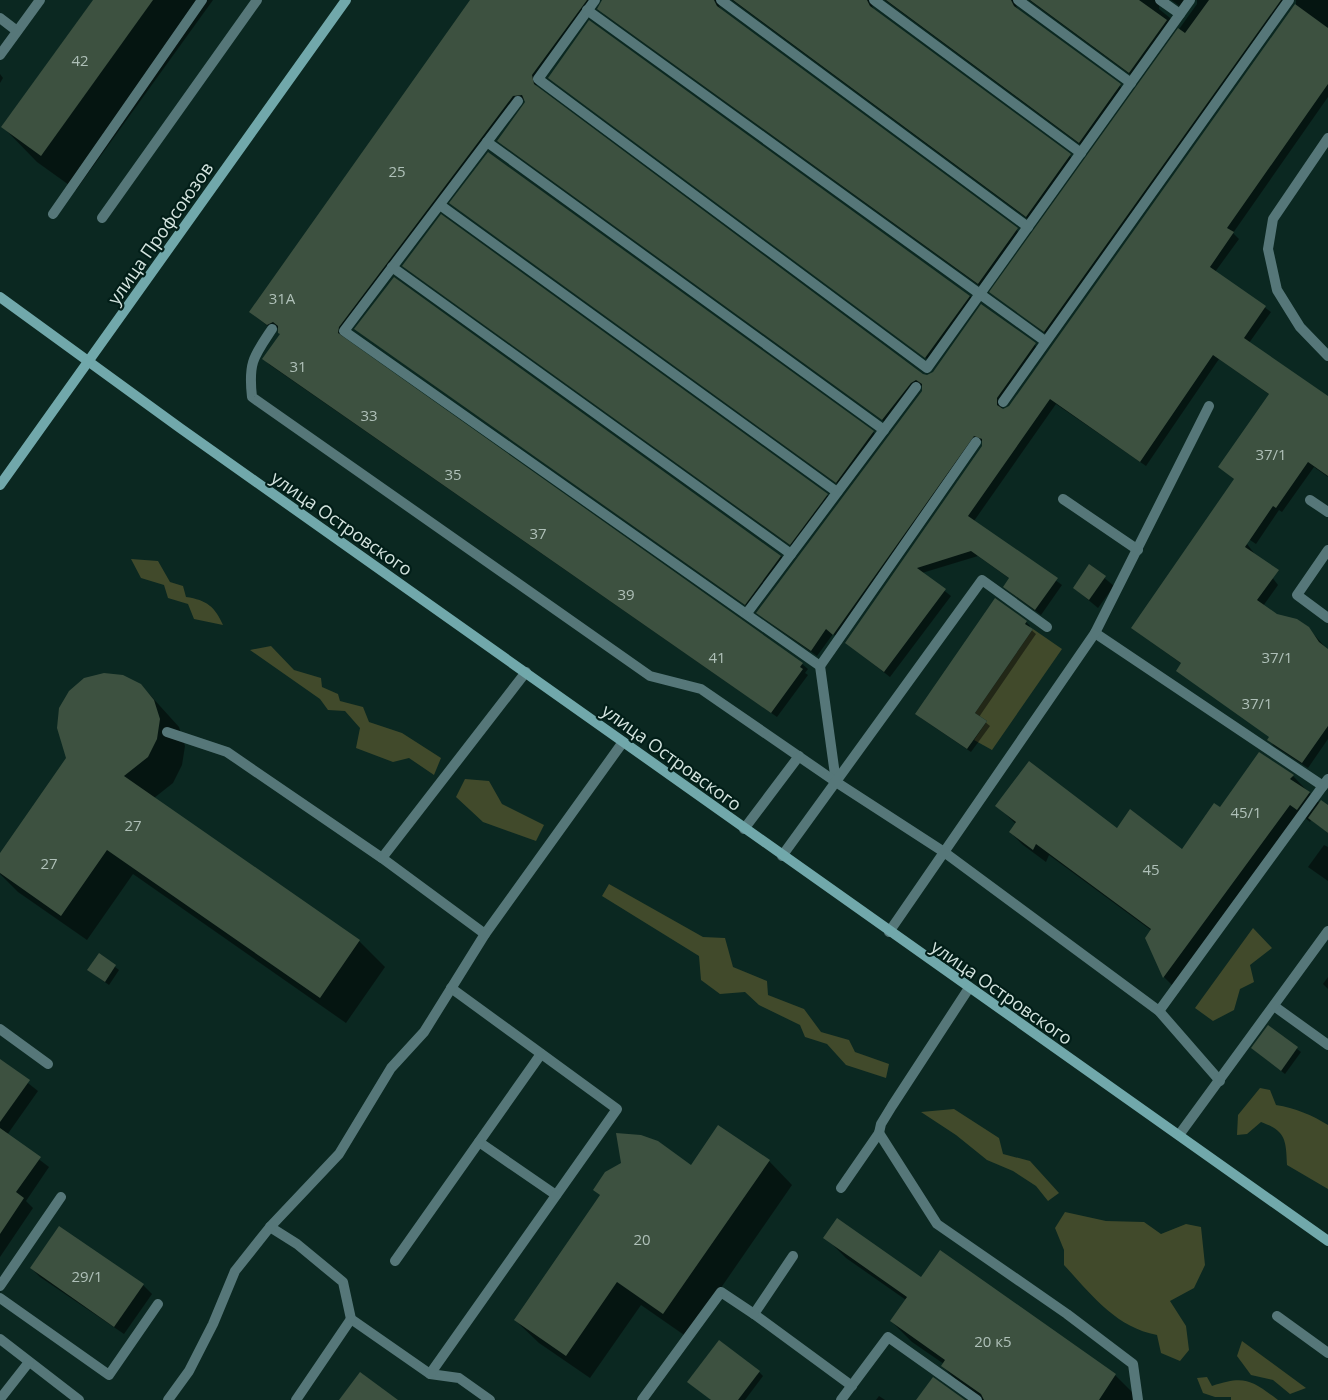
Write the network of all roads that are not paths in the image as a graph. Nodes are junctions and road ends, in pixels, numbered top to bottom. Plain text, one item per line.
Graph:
1 (40, 0) edge
2 (202, 0) edge
3 (257, 0) edge
4 (346, 0) edge
5 (595, 0) edge
6 (721, 0) edge
7 (874, 0) edge
8 (1018, 0) edge
9 (1160, 0) edge
10 (1190, 0) edge
11 (1289, 0) edge
12 (587, 10) junction
13 (1180, 14) junction
14 (0, 18) edge
15 (18, 31) junction
16 (0, 55) edge
17 (1131, 83) junction
18 (518, 101) dead end
19 (1328, 138) edge
20 (488, 142) junction
21 (1081, 153) junction
22 (440, 205) junction
23 (53, 214) dead end
24 (102, 218) dead end
25 (1028, 227) junction
26 (392, 268) junction
27 (980, 295) junction
28 (0, 297) edge
29 (272, 329) dead end
30 (1045, 341) junction
31 (1328, 356) edge
32 (89, 362) junction
33 (916, 387) dead end
34 (1003, 402) dead end
35 (1210, 406) dead end
36 (884, 430) junction
37 (976, 442) dead end
38 (0, 485) edge
39 (837, 492) junction
40 (1063, 499) dead end
41 (1310, 500) dead end
42 (1328, 512) edge
43 (1138, 550) junction
44 (1328, 550) edge
45 (790, 554) junction
46 (747, 613) junction
47 (1328, 618) edge
48 (1047, 627) dead end
49 (1095, 634) junction
50 (820, 666) junction
51 (526, 672) junction
52 (167, 732) dead end
53 (623, 742) junction
54 (799, 756) junction
55 (836, 782) junction
56 (1326, 783) edge
57 (744, 829) junction
58 (944, 852) junction
59 (782, 856) junction
60 (382, 858) junction
61 (1328, 931) edge
62 (889, 932) junction
63 (485, 934) junction
64 (451, 988) junction
65 (969, 988) junction
66 (1274, 1006) junction
67 (1159, 1011) junction
68 (0, 1029) edge
69 (1328, 1045) edge
70 (541, 1054) junction
71 (48, 1064) dead end
72 (1220, 1081) junction
73 (879, 1133) junction
74 (1179, 1136) junction
75 (479, 1142) junction
76 (841, 1188) dead end
77 (556, 1195) junction
78 (61, 1198) dead end
79 (270, 1227) junction
80 (1328, 1241) edge
81 (793, 1256) dead end
82 (395, 1261) dead end
83 (0, 1286) edge
84 (0, 1298) edge
85 (158, 1304) dead end
86 (754, 1314) junction
87 (1277, 1316) dead end
88 (351, 1319) junction
89 (0, 1339) edge
90 (1328, 1353) edge
91 (30, 1362) junction
92 (430, 1374) junction
93 (852, 1386) junction
94 (0, 1399) edge
95 (79, 1400) edge
96 (168, 1400) edge
97 (296, 1400) edge
98 (490, 1400) edge
99 (642, 1400) edge
100 (841, 1400) edge
101 (976, 1400) edge
102 (1138, 1400) edge

1 - 15 lane
2 - 23 lane
3 - 24 lane
4 - 32 main road, улица Профсоюзов
5 - 12 lane
6 - 25 lane
7 - 21 lane
8 - 17 lane
9 - 13 lane
10 - 13 lane
11 - 30 lane
12 - 27 lane
12 - 27 lane
13 - 17 lane
14 - 15 lane
15 - 16 lane
17 - 21 lane
18 - 20 lane
19 - 31 lane
20 - 22 lane
20 - 36 lane
21 - 25 lane
22 - 26 lane
22 - 39 lane
25 - 27 lane
26 - 45 lane
26 - 46 lane
27 - 30 lane
28 - 32 main road, улица Островского
29 - 54 lane
30 - 34 lane
32 - 38 main road, улица Профсоюзов
32 - 51 main road, улица Островского
33 - 36 lane
35 - 43 lane
36 - 39 lane
37 - 50 lane
39 - 45 lane
40 - 43 lane
41 - 42 lane
43 - 49 lane
44 - 47 lane
45 - 46 lane
46 - 50 lane
48 - 55 lane
49 - 56 lane
49 - 58 lane
50 - 55 lane
51 - 53 main road, улица Островского
51 - 60 lane
52 - 60 lane
53 - 57 main road, улица Островского
53 - 63 lane
54 - 55 lane
54 - 57 lane
55 - 58 lane
55 - 59 lane
56 - 67 lane
57 - 59 main road, улица Островского
58 - 62 lane
58 - 67 lane
59 - 62 main road, улица Островского
60 - 63 lane
61 - 66 lane
62 - 65 main road, улица Островского
63 - 64 lane
64 - 70 lane
64 - 79 lane
65 - 73 lane
65 - 74 main road, улица Островского
66 - 69 lane
66 - 72 lane
67 - 72 lane
68 - 71 lane
70 - 75 lane
70 - 77 lane
72 - 74 lane
73 - 76 lane
73 - 102 lane
74 - 80 main road, улица Островского
75 - 77 lane
75 - 82 lane
77 - 92 lane
78 - 83 lane
79 - 88 lane
79 - 96 lane
81 - 86 lane
84 - 85 lane
86 - 93 lane
86 - 99 lane
87 - 90 lane
88 - 92 lane
88 - 97 lane
89 - 91 lane
91 - 94 lane
91 - 95 lane
92 - 98 lane
93 - 100 lane
93 - 101 lane

